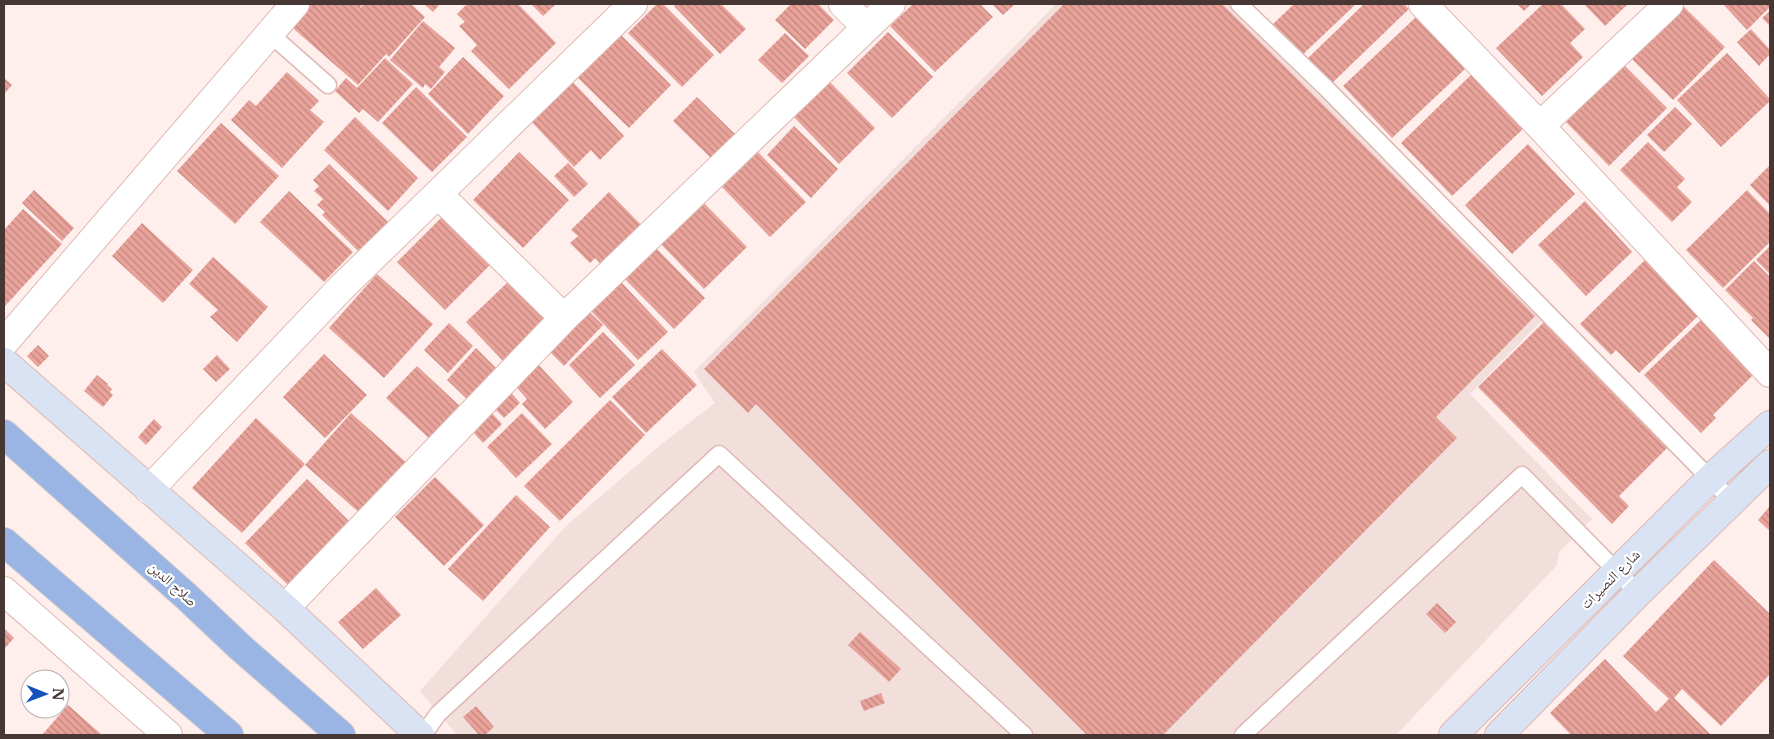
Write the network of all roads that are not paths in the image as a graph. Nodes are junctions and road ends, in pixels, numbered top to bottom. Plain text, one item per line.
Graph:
1 (295, 4) edge
2 (633, 4) edge
3 (843, 4) edge
4 (890, 4) edge
5 (1238, 4) edge
6 (1423, 4) edge
7 (1669, 4) edge
8 (866, 27) junction
9 (269, 33) junction
10 (328, 85) dead end
11 (1540, 126) junction
12 (438, 194) junction
13 (564, 318) junction
14 (4, 343) edge
15 (4, 362) edge
16 (1770, 373) edge
17 (1770, 426) edge
18 (4, 434) edge
19 (1770, 464) edge
20 (1710, 478) junction
21 (149, 490) junction
22 (1733, 502) junction
23 (4, 542) edge
24 (1617, 573) junction
25 (4, 591) edge
26 (1638, 593) junction
27 (285, 608) junction
28 (208, 725) edge
29 (1505, 733) edge
30 (168, 735) edge
31 (229, 735) edge
32 (341, 735) edge
33 (422, 735) edge
34 (1024, 735) edge
35 (1243, 735) edge
36 (1453, 735) edge

1 - 9 street
2 - 12 street
3 - 8 street
4 - 8 street
5 - 20 lane
6 - 11 street
7 - 11 street
8 - 13 street
9 - 10 lane
9 - 14 street
11 - 16 street
12 - 13 street
12 - 21 street
13 - 27 street
15 - 21 main road
17 - 20 main road, شارع النصيرات
18 - 32 highway, صلاح الدين
19 - 22 main road
20 - 22 lane
20 - 24 main road, شارع النصيرات
21 - 27 main road
22 - 26 main road
23 - 28 highway
24 - 26 lane
24 - 35 lane
24 - 36 main road, شارع النصيرات
25 - 30 street
26 - 29 main road
27 - 33 main road
28 - 31 highway
33 - 34 lane

